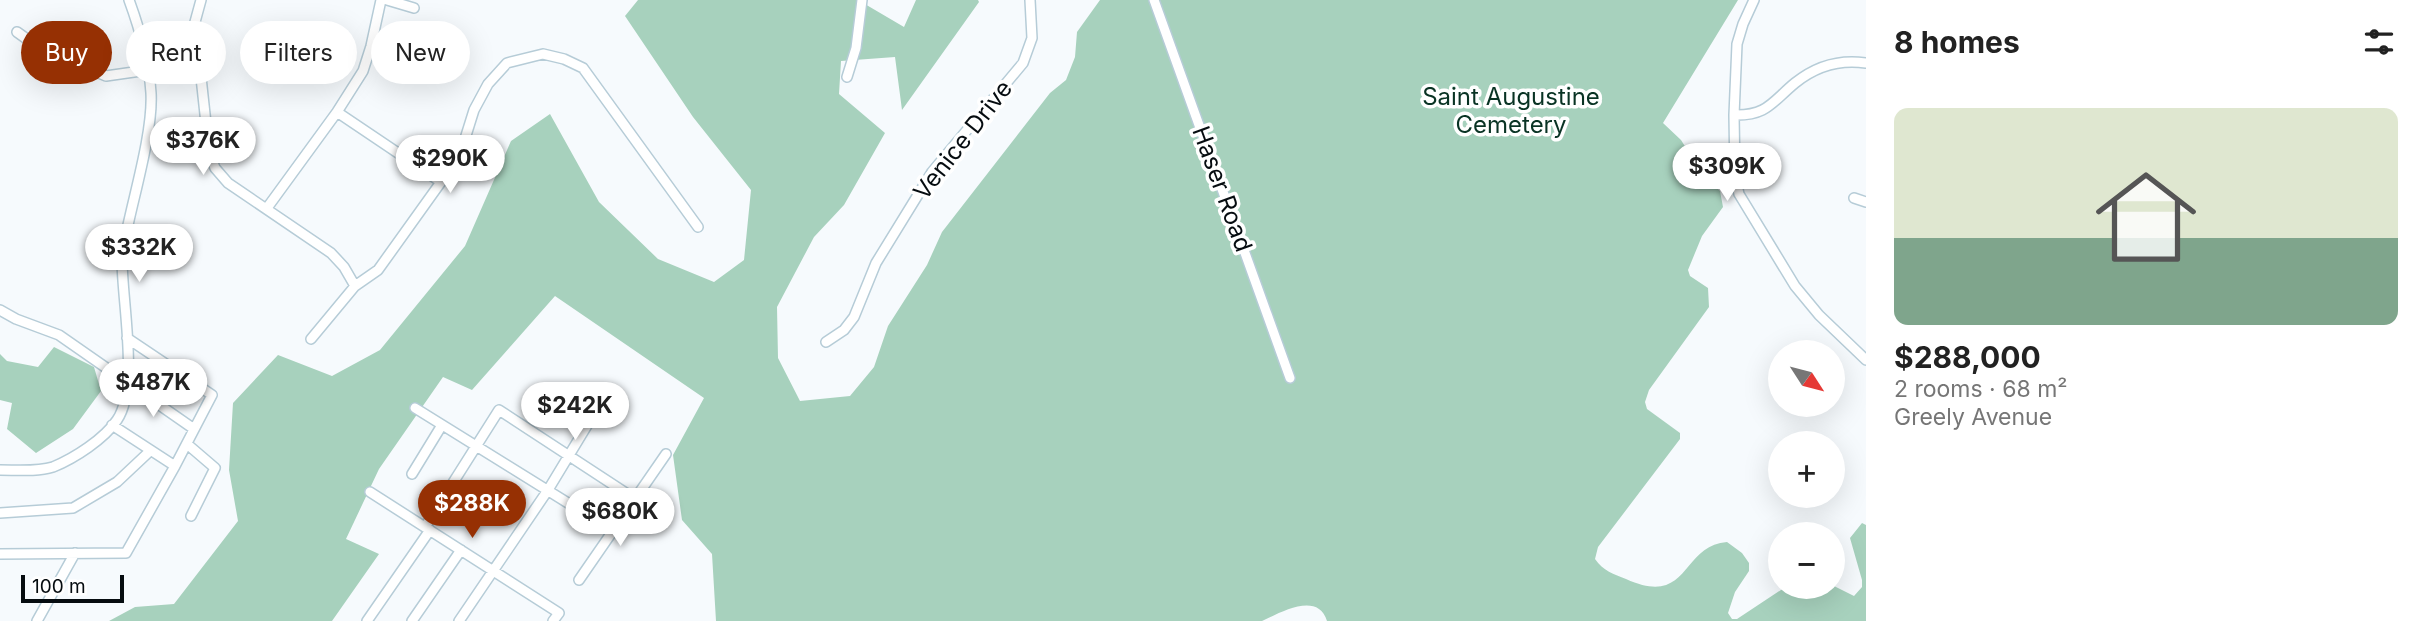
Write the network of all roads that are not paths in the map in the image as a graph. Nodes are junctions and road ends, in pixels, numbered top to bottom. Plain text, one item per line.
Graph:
1 (129, 0) edge
2 (201, 0) edge
3 (381, 0) edge
4 (387, 0) edge
5 (862, 0) edge
6 (1030, 0) edge
7 (1154, 0) edge
8 (1754, 0) edge
9 (414, 8) dead end
10 (136, 21) edge
11 (17, 32) dead end
12 (1866, 63) edge
13 (126, 73) edge
14 (847, 77) dead end
15 (150, 84) edge
16 (337, 112) junction
17 (1734, 115) junction
18 (441, 182) junction
19 (1854, 198) dead end
20 (1866, 202) edge
21 (267, 208) junction
22 (698, 227) dead end
23 (355, 286) junction
24 (0, 310) edge
25 (127, 338) junction
26 (311, 340) dead end
27 (826, 342) dead end
28 (1866, 360) edge
29 (1290, 377) dead end
30 (127, 384) junction
31 (415, 408) dead end
32 (597, 409) dead end
33 (112, 425) junction
34 (442, 425) junction
35 (194, 429) junction
36 (187, 444) junction
37 (477, 446) junction
38 (150, 452) junction
39 (666, 454) dead end
40 (568, 456) junction
41 (175, 466) junction
42 (0, 470) edge
43 (412, 474) dead end
44 (548, 490) junction
45 (370, 492) dead end
46 (635, 499) junction
47 (0, 513) edge
48 (191, 516) dead end
49 (427, 529) junction
50 (613, 531) junction
51 (461, 550) junction
52 (75, 553) junction
53 (0, 554) edge
54 (493, 571) junction
55 (579, 580) dead end
56 (556, 617) edge
57 (37, 621) edge
58 (367, 621) edge
59 (412, 621) edge
60 (459, 621) edge

1 - 10 street
2 - 21 street
3 - 16 street
4 - 9 street
5 - 14 street
6 - 27 street, Venice Drive
7 - 29 street, Haser Road
8 - 17 street
11 - 13 street
12 - 17 street
15 - 25 street
16 - 18 street
16 - 21 street
17 - 28 street
18 - 22 street
18 - 23 street
19 - 20 street
21 - 23 street
23 - 26 street
24 - 30 street
25 - 30 street
25 - 35 street
30 - 33 street
30 - 35 street
31 - 34 street
32 - 40 street
33 - 38 street
33 - 42 street
34 - 37 street
34 - 43 street
35 - 36 street
36 - 41 street
36 - 48 street
37 - 40 street
37 - 44 street
37 - 49 street
38 - 41 street
38 - 47 street
39 - 46 street
40 - 44 street
40 - 46 street
41 - 52 street
44 - 50 street
44 - 54 street
45 - 49 street
46 - 50 street
49 - 51 street
49 - 58 street
50 - 55 street
51 - 54 street
51 - 59 street
52 - 53 street
52 - 57 street
54 - 56 street
54 - 60 street

